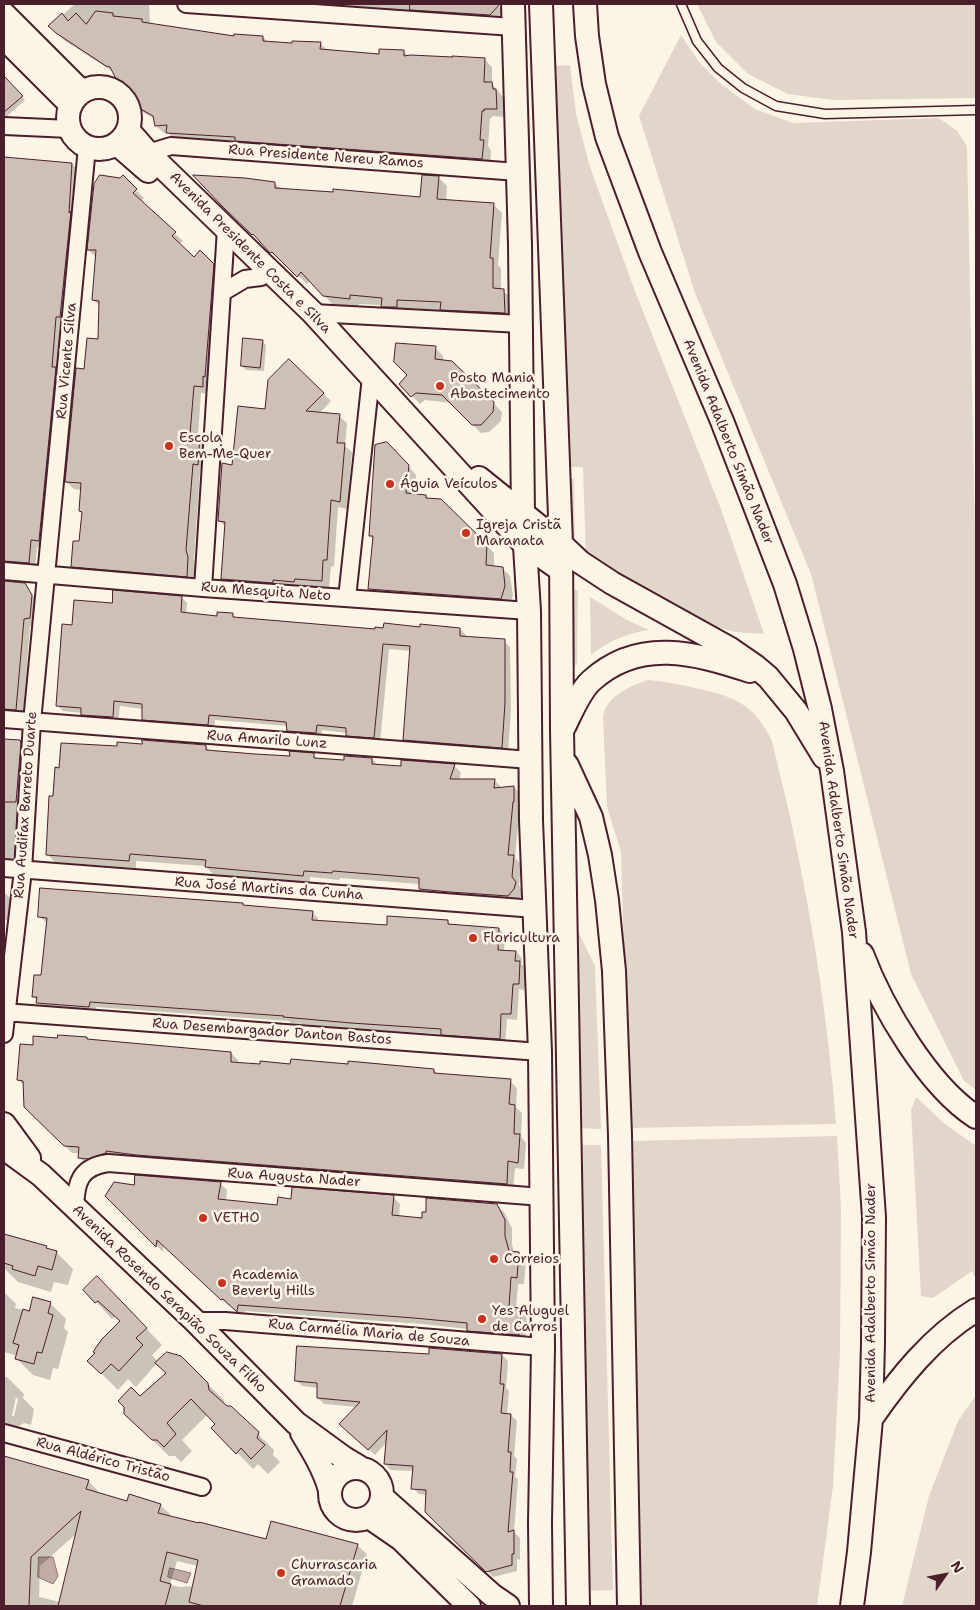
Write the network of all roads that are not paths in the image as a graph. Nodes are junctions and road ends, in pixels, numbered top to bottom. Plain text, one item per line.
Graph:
1 (186, 4) edge
2 (513, 4) edge
3 (541, 4) edge
4 (585, 4) edge
5 (681, 4) edge
6 (226, 5) edge
7 (4, 14) edge
8 (513, 27) junction
9 (4, 38) edge
10 (76, 99) junction
11 (976, 110) edge
12 (4, 126) edge
13 (70, 129) junction
14 (122, 137) junction
15 (87, 147) junction
16 (142, 157) junction
17 (518, 172) junction
18 (226, 236) junction
19 (261, 277) junction
20 (223, 292) junction
21 (313, 313) junction
22 (521, 324) junction
23 (371, 377) junction
24 (415, 426) junction
25 (523, 514) junction
26 (524, 544) junction
27 (561, 544) junction
28 (561, 570) junction
29 (4, 571) edge
30 (47, 575) junction
31 (203, 588) junction
32 (347, 598) junction
33 (529, 611) junction
34 (768, 677) junction
35 (4, 719) edge
36 (32, 722) junction
37 (562, 730) junction
38 (563, 757) junction
39 (530, 760) junction
40 (832, 771) junction
41 (4, 868) edge
42 (23, 870) junction
43 (535, 909) junction
44 (854, 932) junction
45 (5, 1012) edge
46 (4, 1034) edge
47 (540, 1052) junction
48 (976, 1117) edge
49 (4, 1124) edge
50 (4, 1148) edge
51 (41, 1175) junction
52 (542, 1197) junction
53 (75, 1207) junction
54 (976, 1310) edge
55 (194, 1320) junction
56 (543, 1347) junction
57 (871, 1419) junction
58 (296, 1423) junction
59 (4, 1433) edge
60 (359, 1467) junction
61 (202, 1487) dead end
62 (330, 1490) junction
63 (382, 1497) junction
64 (369, 1517) junction
65 (469, 1606) edge
66 (508, 1606) edge
67 (541, 1606) edge
68 (578, 1606) edge
69 (629, 1606) edge
70 (852, 1606) edge

1 - 6 street
2 - 8 main road
3 - 27 main road
4 - 40 main road, Avenida Adalberto Simão Nader
5 - 11 lane
6 - 8 street
7 - 10 main road
8 - 17 main road
9 - 10 main road
10 - 13 main road
10 - 14 main road
12 - 13 street
13 - 15 main road
14 - 15 main road
14 - 16 main road, Avenida Presidente Costa e Silva
15 - 30 street, Rua Vicente Silva
16 - 17 street, Rua Presidente Nereu Ramos
16 - 18 main road, Avenida Presidente Costa e Silva
17 - 22 main road
18 - 19 main road, Avenida Presidente Costa e Silva
18 - 20 street
18 - 21 main road, Avenida Presidente Costa e Silva
19 - 20 street
19 - 23 main road, Avenida Presidente Costa e Silva
20 - 31 street
21 - 22 street
21 - 23 main road, Avenida Presidente Costa e Silva
22 - 25 main road
23 - 24 main road, Avenida Presidente Costa e Silva
23 - 32 street
24 - 25 main road, Avenida Presidente Costa e Silva
24 - 26 main road, Avenida Presidente Costa e Silva
25 - 26 main road
25 - 27 main road, Avenida Presidente Costa e Silva
26 - 28 main road, Avenida Presidente Costa e Silva
26 - 33 main road
27 - 28 main road
27 - 34 main road, Avenida Presidente Costa e Silva
28 - 37 main road
29 - 30 street, Rua Mesquita Neto
30 - 31 street, Rua Mesquita Neto
30 - 36 street, Rua Audifax Barreto Duarte
31 - 32 street, Rua Mesquita Neto
32 - 33 street, Rua Mesquita Neto
33 - 39 main road
34 - 37 main road
34 - 40 main road, Avenida Presidente Costa e Silva
35 - 36 street, Rua Amarilo Lunz
36 - 39 street, Rua Amarilo Lunz
36 - 42 street, Rua Audifax Barreto Duarte
37 - 38 main road
38 - 68 main road
38 - 69 main road
39 - 43 main road
40 - 44 main road, Avenida Adalberto Simão Nader
41 - 42 street, Rua José Martins da Cunha
42 - 43 street, Rua José Martins da Cunha
42 - 45 street, Rua Audifax Barreto Duarte
43 - 47 main road
44 - 48 main road
44 - 57 main road, Avenida Adalberto Simão Nader
45 - 46 street, Rua Audifax Barreto Duarte
45 - 47 street, Rua Desembargador Danton Bastos
47 - 52 main road
49 - 51 main road, Avenida Rosendo Serapião Souza Filho
50 - 51 main road, Avenida Rosendo Serapião Souza Filho
51 - 53 main road, Avenida Rosendo Serapião Souza Filho
52 - 53 street, Rua Augusta Nader
52 - 56 main road
53 - 55 main road, Avenida Rosendo Serapião Souza Filho
54 - 57 main road
55 - 56 street, Rua Carmélia Maria de Souza
55 - 58 main road, Avenida Rosendo Serapião Souza Filho
56 - 67 main road
57 - 70 main road, Avenida Adalberto Simão Nader
58 - 60 main road, Avenida Rosendo Serapião Souza Filho
58 - 62 main road, Avenida Rosendo Serapião Souza Filho
59 - 61 street, Rua Aldérico Tristão
60 - 62 main road
60 - 63 main road
62 - 64 main road
63 - 64 main road
63 - 66 main road
64 - 65 main road

